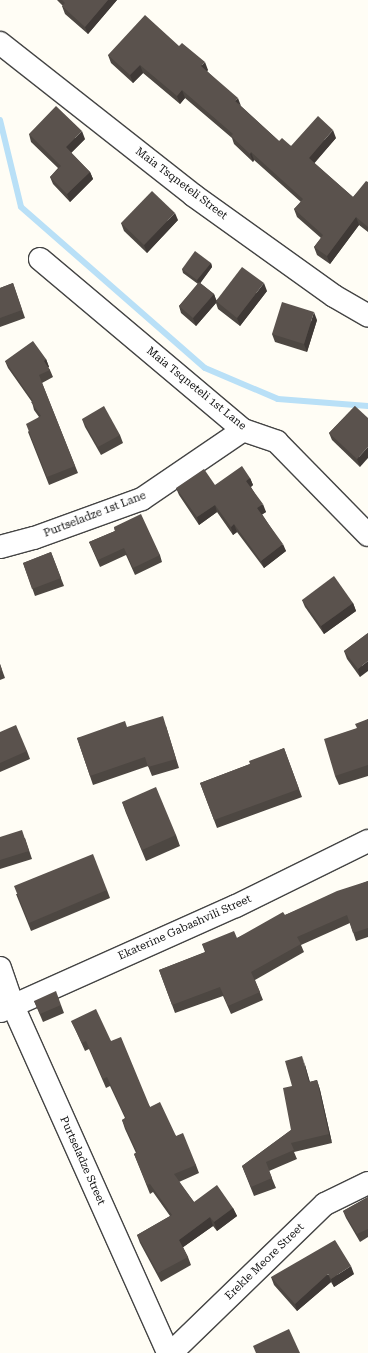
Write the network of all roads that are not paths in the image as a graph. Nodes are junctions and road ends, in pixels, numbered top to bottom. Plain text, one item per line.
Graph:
1 (0, 43) edge
2 (40, 259) dead end
3 (368, 316) edge
4 (243, 430) junction
5 (368, 535) edge
6 (0, 547) edge
7 (368, 841) edge
8 (0, 968) edge
9 (6, 1009) edge
10 (368, 1183) edge
11 (168, 1353) edge
12 (171, 1353) edge

1 - 3 street, Maia Tsqneteli Street
2 - 4 street, Maia Tsqneteli 1st Lane
4 - 5 street, Maia Tsqneteli 1st Lane
4 - 6 street, Purtseladze 1st Lane
7 - 9 street, Ekaterine Gabashvili Street
8 - 9 street, Purtseladze Street
9 - 11 street, Purtseladze Street
10 - 12 street, Erekle Meore Street

